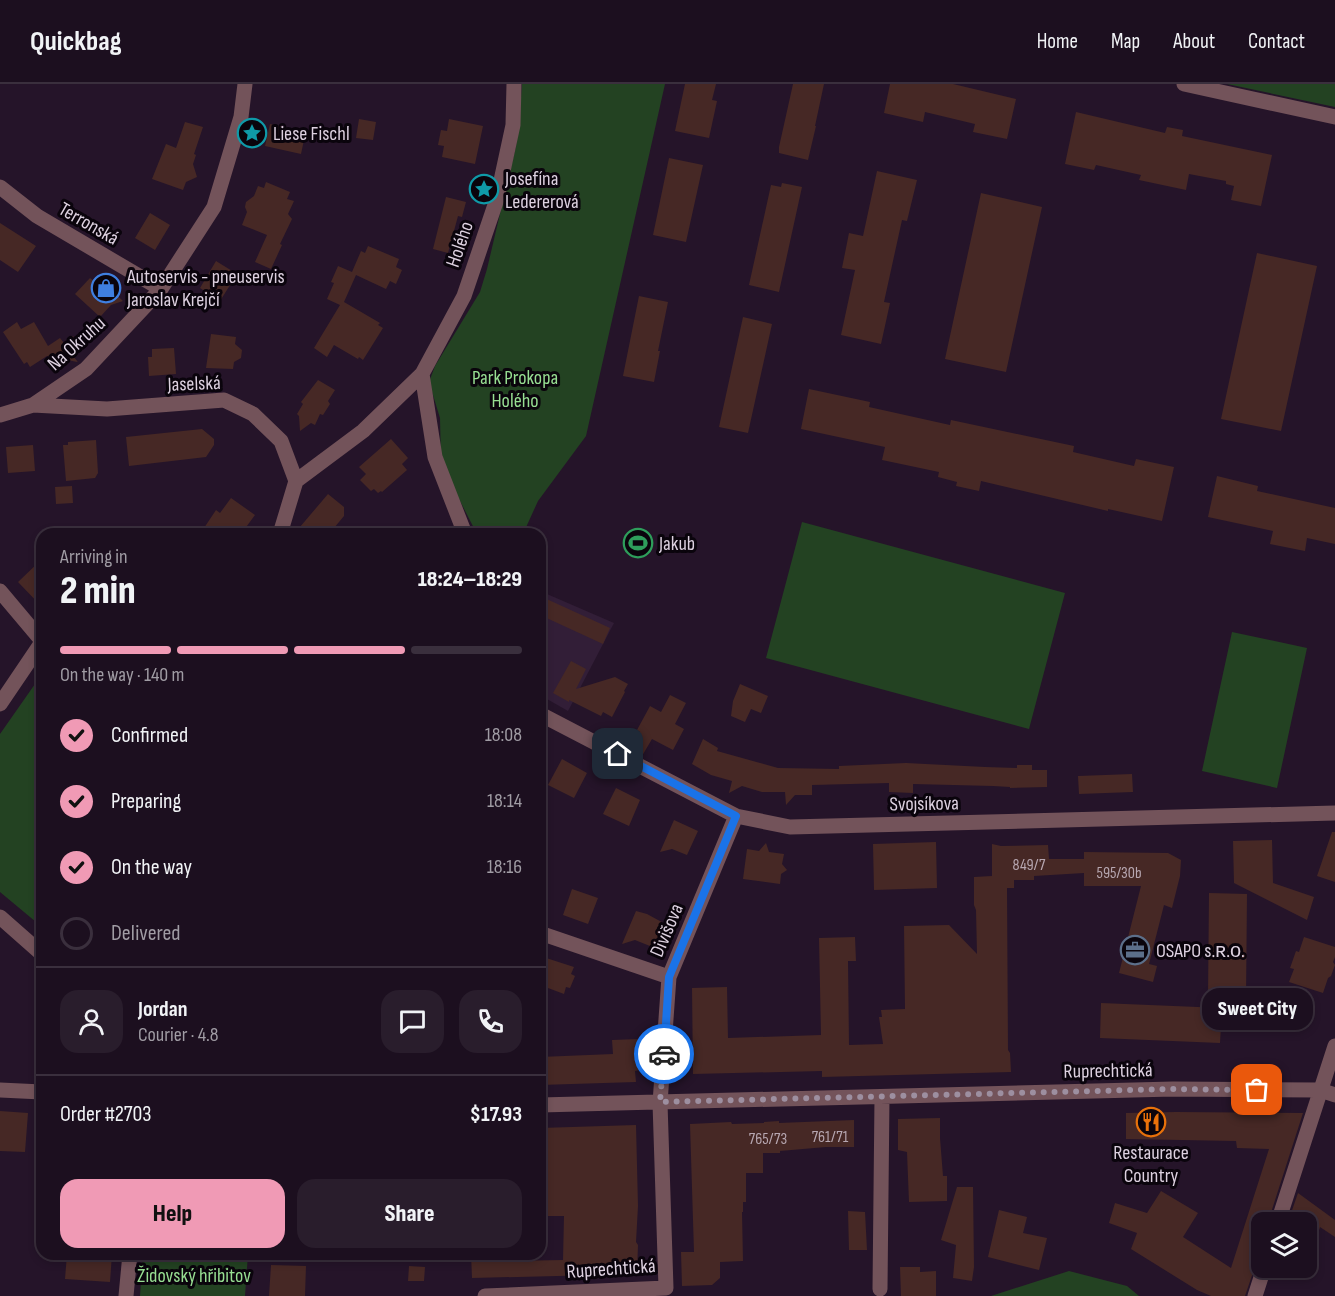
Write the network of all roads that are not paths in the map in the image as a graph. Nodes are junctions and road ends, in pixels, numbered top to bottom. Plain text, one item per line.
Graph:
1 (245, 84) edge
2 (514, 84) edge
3 (1185, 84) edge
4 (1335, 117) edge
5 (0, 188) edge
6 (161, 289) junction
7 (422, 374) junction
8 (33, 405) junction
9 (0, 415) edge
10 (296, 481) junction
11 (282, 528) edge
12 (463, 528) edge
13 (0, 591) edge
14 (36, 635) edge
15 (36, 651) edge
16 (0, 704) edge
17 (546, 717) edge
18 (1335, 813) edge
19 (736, 816) junction
20 (0, 917) edge
21 (546, 935) edge
22 (36, 949) edge
23 (669, 977) junction
24 (1335, 1046) edge
25 (0, 1090) edge
26 (36, 1092) edge
27 (1328, 1092) edge
28 (882, 1097) junction
29 (660, 1102) junction
30 (546, 1105) edge
31 (1282, 1212) edge
32 (129, 1260) edge
33 (1261, 1278) edge
34 (880, 1289) dead end
35 (126, 1296) edge
36 (485, 1296) edge
37 (1255, 1296) edge

1 - 6 street, Na Okruhu
2 - 7 street, Holého
3 - 4 street
5 - 6 street, Terronská
6 - 8 street, Na Okruhu
7 - 10 street, Holého
7 - 12 street
8 - 9 street, Na Okruhu
8 - 10 street, Jaselská
10 - 11 street
13 - 14 street
15 - 16 street
17 - 19 street, Svojsíkova
18 - 19 street, Svojsíkova
19 - 23 street, Divišova
20 - 22 street
21 - 23 street
23 - 29 street, Divišova
24 - 27 street
25 - 26 street
27 - 28 street, Ruprechtická
27 - 31 street
28 - 29 street, Ruprechtická
28 - 34 street
29 - 30 street, Ruprechtická
29 - 36 street, Ruprechtická
32 - 35 street
33 - 37 street

